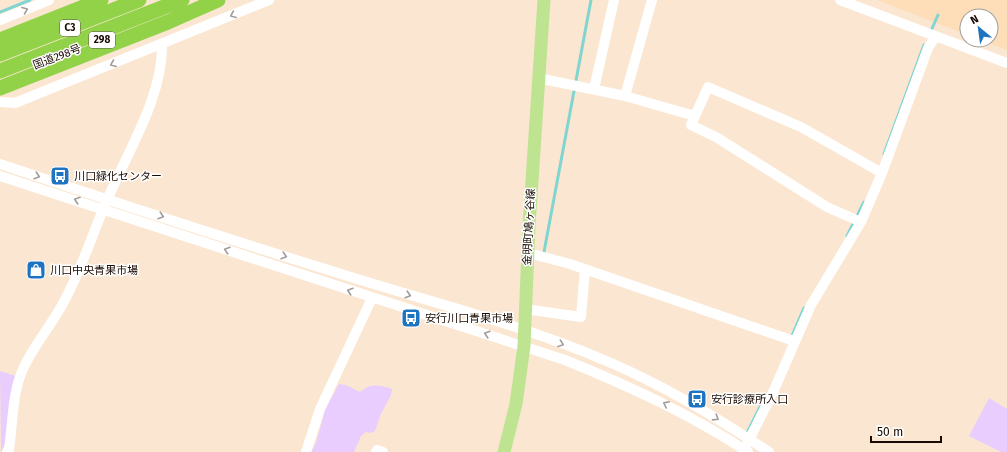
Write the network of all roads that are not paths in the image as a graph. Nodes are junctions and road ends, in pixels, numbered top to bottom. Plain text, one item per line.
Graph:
1 (49, 0) edge
2 (101, 0) edge
3 (118, 0) edge
4 (139, 0) edge
5 (182, 0) edge
6 (203, 0) edge
7 (218, 0) edge
8 (269, 0) edge
9 (544, 0) edge
10 (614, 0) edge
11 (840, 0) edge
12 (649, 1) edge
13 (0, 20) edge
14 (936, 36) junction
15 (0, 40) edge
16 (162, 45) junction
17 (0, 46) edge
18 (0, 54) edge
19 (1007, 63) edge
20 (0, 71) edge
21 (538, 78) junction
22 (0, 80) edge
23 (0, 88) edge
24 (594, 89) junction
25 (625, 96) junction
26 (0, 102) edge
27 (695, 116) junction
28 (0, 164) edge
29 (882, 173) junction
30 (0, 176) edge
31 (105, 204) junction
32 (861, 222) junction
33 (527, 255) junction
34 (585, 269) junction
35 (372, 298) junction
36 (525, 309) junction
37 (524, 330) junction
38 (794, 341) junction
39 (524, 346) junction
40 (749, 439) junction
41 (746, 451) edge
42 (7, 452) edge
43 (306, 452) edge
44 (376, 452) edge
45 (383, 452) edge
46 (504, 452) edge
47 (769, 452) edge

13 -> 1 street
2 - 15 highway
3 - 17 highway
4 - 18 highway, C3
5 - 20 highway, C3
6 - 22 highway, 国道298号 / 298
7 - 23 highway
8 -> 16 street
9 - 21 main road, 金明町鳩ヶ谷線
10 - 24 street
11 - 14 street
12 - 25 street
14 - 19 street
14 - 29 street
16 -> 26 street
16 - 31 street
21 - 24 street
21 - 33 main road, 金明町鳩ヶ谷線
24 - 25 street
25 - 27 street
27 - 29 street
27 - 32 street
28 -> 31 street
29 - 32 street
31 -> 30 street
35 -> 31 street
31 -> 37 street
31 - 42 street
32 - 38 street
33 - 34 street
33 - 36 main road, 金明町鳩ヶ谷線
34 - 36 street
34 - 38 street
39 -> 35 street
35 - 43 street
36 - 37 main road, 金明町鳩ヶ谷線
37 - 39 main road, 金明町鳩ヶ谷線
37 -> 40 street
38 - 40 street
41 -> 39 street
39 - 46 main road, 金明町鳩ヶ谷線
40 - 41 street
40 - 47 street
44 - 45 street

